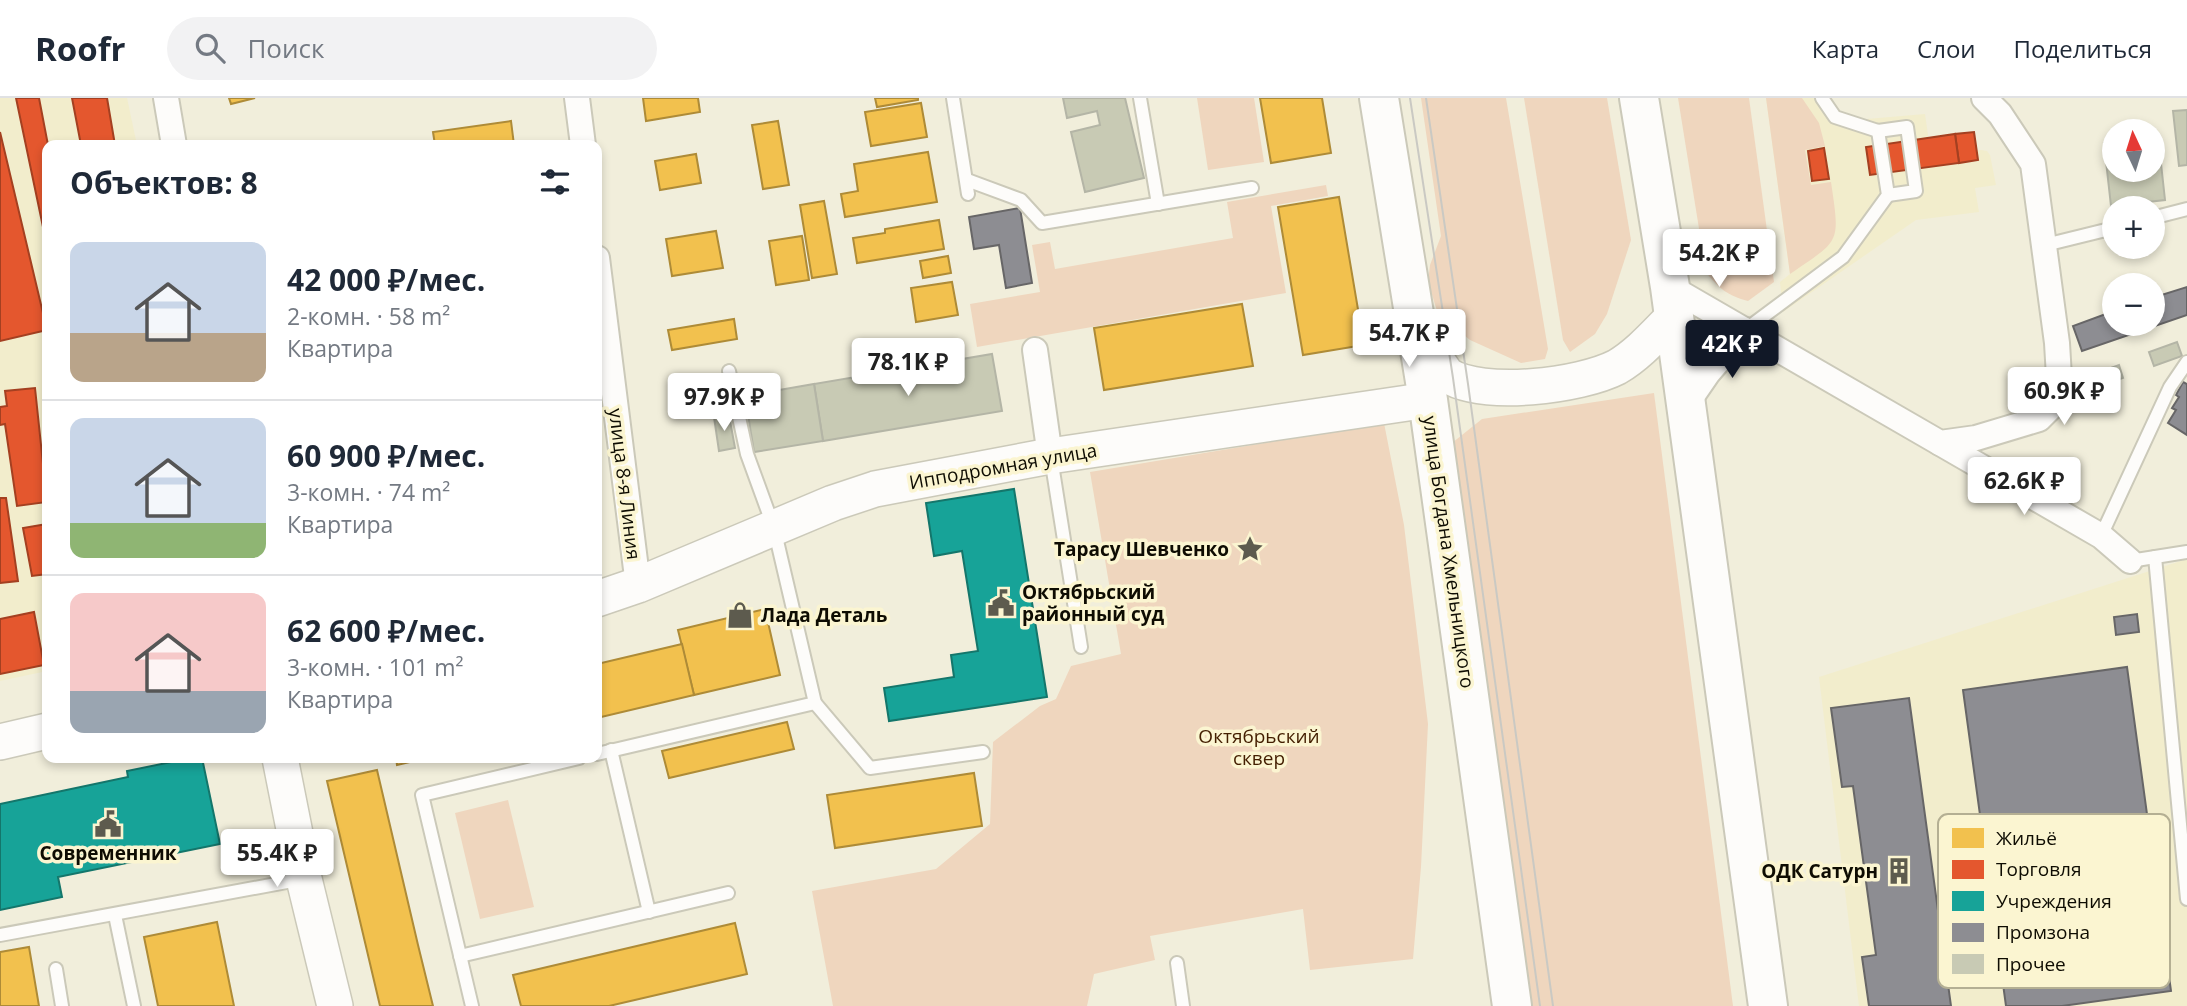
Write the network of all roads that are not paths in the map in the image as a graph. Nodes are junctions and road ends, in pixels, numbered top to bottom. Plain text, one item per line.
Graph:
1 (166, 98) edge
2 (577, 98) edge
3 (953, 98) edge
4 (1140, 98) edge
5 (1379, 98) edge
6 (1639, 98) edge
7 (1822, 98) edge
8 (1984, 98) edge
9 (1878, 131) junction
10 (173, 140) edge
11 (582, 140) edge
12 (967, 180) junction
13 (1252, 188) dead end
14 (968, 194) dead end
15 (1888, 195) junction
16 (1157, 204) junction
17 (2187, 209) edge
18 (2165, 215) edge
19 (2102, 231) edge
20 (2045, 245) junction
21 (602, 298) edge
22 (1672, 302) junction
23 (1745, 331) junction
24 (1417, 332) junction
25 (1035, 350) dead end
26 (2187, 362) edge
27 (729, 371) dead end
28 (1428, 400) junction
29 (1686, 405) junction
30 (1940, 443) junction
31 (1050, 456) junction
32 (774, 528) junction
33 (2101, 536) junction
34 (2187, 552) edge
35 (2155, 556) junction
36 (2130, 561) joint
37 (638, 586) junction
38 (602, 597) edge
39 (1081, 647) dead end
40 (815, 703) junction
41 (42, 732) edge
42 (0, 742) edge
43 (611, 750) junction
44 (983, 752) dead end
45 (602, 753) edge
46 (281, 763) edge
47 (558, 763) edge
48 (304, 879) junction
49 (729, 893) dead end
50 (2187, 899) edge
51 (649, 912) junction
52 (115, 915) junction
53 (0, 934) edge
54 (460, 956) junction
55 (1177, 963) dead end
56 (56, 969) dead end
57 (62, 1006) edge
58 (134, 1006) edge
59 (335, 1006) edge
60 (472, 1006) edge
61 (1183, 1006) edge
62 (1512, 1006) edge
63 (1768, 1006) edge

1 - 10 street
2 - 11 street
3 - 12 lane
4 - 16 lane
5 - 24 main road, улица Богдана Хмельницкого
6 - 22 main road
7 - 9 lane
8 - 20 street
9 - 15 lane
9 - 15 lane
12 - 14 lane
12 - 16 lane
13 - 16 lane
15 - 23 lane
17 - 18 lane
19 - 20 lane
20 - 30 street
21 - 37 street, улица 8-я Линия
22 - 23 street
22 - 24 main road
22 - 29 main road
23 - 29 street
23 - 30 street
24 - 28 main road, улица Богдана Хмельницкого
25 - 31 street
26 - 33 lane
27 - 32 lane
28 - 31 main road, Ипподромная улица
28 - 62 main road, улица Богдана Хмельницкого
29 - 63 main road
30 - 33 street
31 - 32 main road, Ипподромная улица
31 - 39 lane
32 - 37 main road, Ипподромная улица
32 - 40 lane
33 - 36 street
34 - 35 lane
35 - 36 lane
35 - 50 lane
37 - 38 main road, Ипподромная улица
40 - 43 lane
40 - 44 lane
41 - 42 main road
43 - 45 lane
43 - 51 lane
46 - 48 main road
47 - 54 lane
48 - 52 lane
48 - 59 main road
49 - 51 lane
51 - 54 lane
52 - 53 lane
52 - 58 lane
54 - 60 lane
55 - 61 lane
56 - 57 lane

